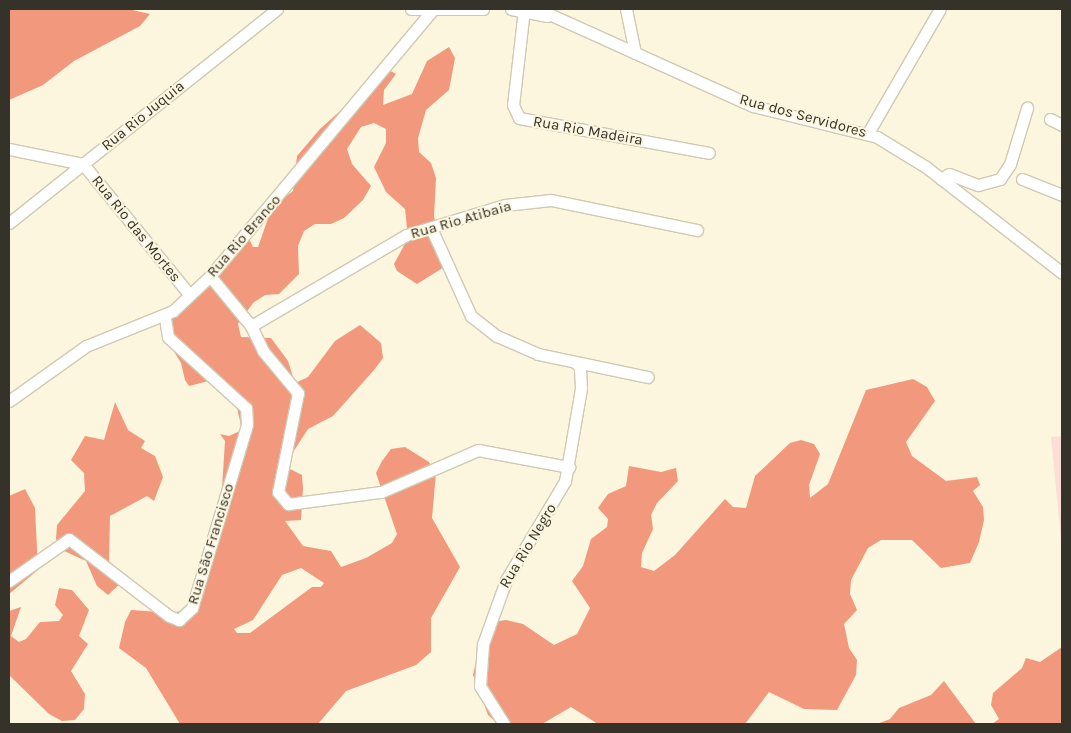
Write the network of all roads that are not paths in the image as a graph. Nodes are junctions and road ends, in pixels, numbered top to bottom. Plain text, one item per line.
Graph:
1 (276, 9) edge
2 (411, 9) edge
3 (483, 9) edge
4 (511, 9) edge
5 (626, 9) edge
6 (940, 9) edge
7 (465, 10) edge
8 (523, 11) edge
9 (431, 12) junction
10 (542, 12) edge
11 (635, 53) junction
12 (1028, 108) dead end
13 (1050, 119) dead end
14 (1062, 125) edge
15 (868, 133) junction
16 (9, 149) edge
17 (709, 153) dead end
18 (83, 164) junction
19 (1022, 178) dead end
20 (941, 179) junction
21 (1062, 195) edge
22 (9, 223) edge
23 (431, 228) junction
24 (696, 230) dead end
25 (1062, 273) edge
26 (210, 276) junction
27 (189, 294) junction
28 (165, 317) junction
29 (251, 326) junction
30 (575, 362) junction
31 (648, 377) dead end
32 (9, 401) edge
33 (569, 467) junction
34 (9, 581) edge
35 (504, 724) edge

1 - 18 street, Rua Rio Juquia
2 - 9 street
3 - 7 street
4 - 8 street, Rua dos Servidores
5 - 11 street
6 - 15 street
7 - 9 street
8 - 10 street, Rua dos Servidores
8 - 17 street, Rua Rio Madeira
9 - 26 street, Rua Rio Branco
10 - 11 street, Rua dos Servidores
11 - 15 street, Rua dos Servidores
12 - 20 street
13 - 14 street
15 - 20 street, Rua dos Servidores
16 - 18 street
18 - 22 street, Rua Rio Juquia
18 - 27 street, Rua Rio das Mortes
19 - 21 street
20 - 25 street, Rua dos Servidores
23 - 24 street, Rua Rio Atibaia
23 - 29 street, Rua Rio Atibaia
23 - 30 street
26 - 27 street, Rua Rio Branco
26 - 29 street
27 - 28 street, Rua Rio Branco
28 - 32 street, Rua Rio Branco
28 - 34 street, Rua São Francisco
29 - 33 street
30 - 31 street
30 - 33 street, Rua Rio Negro
33 - 35 street, Rua Rio Negro

